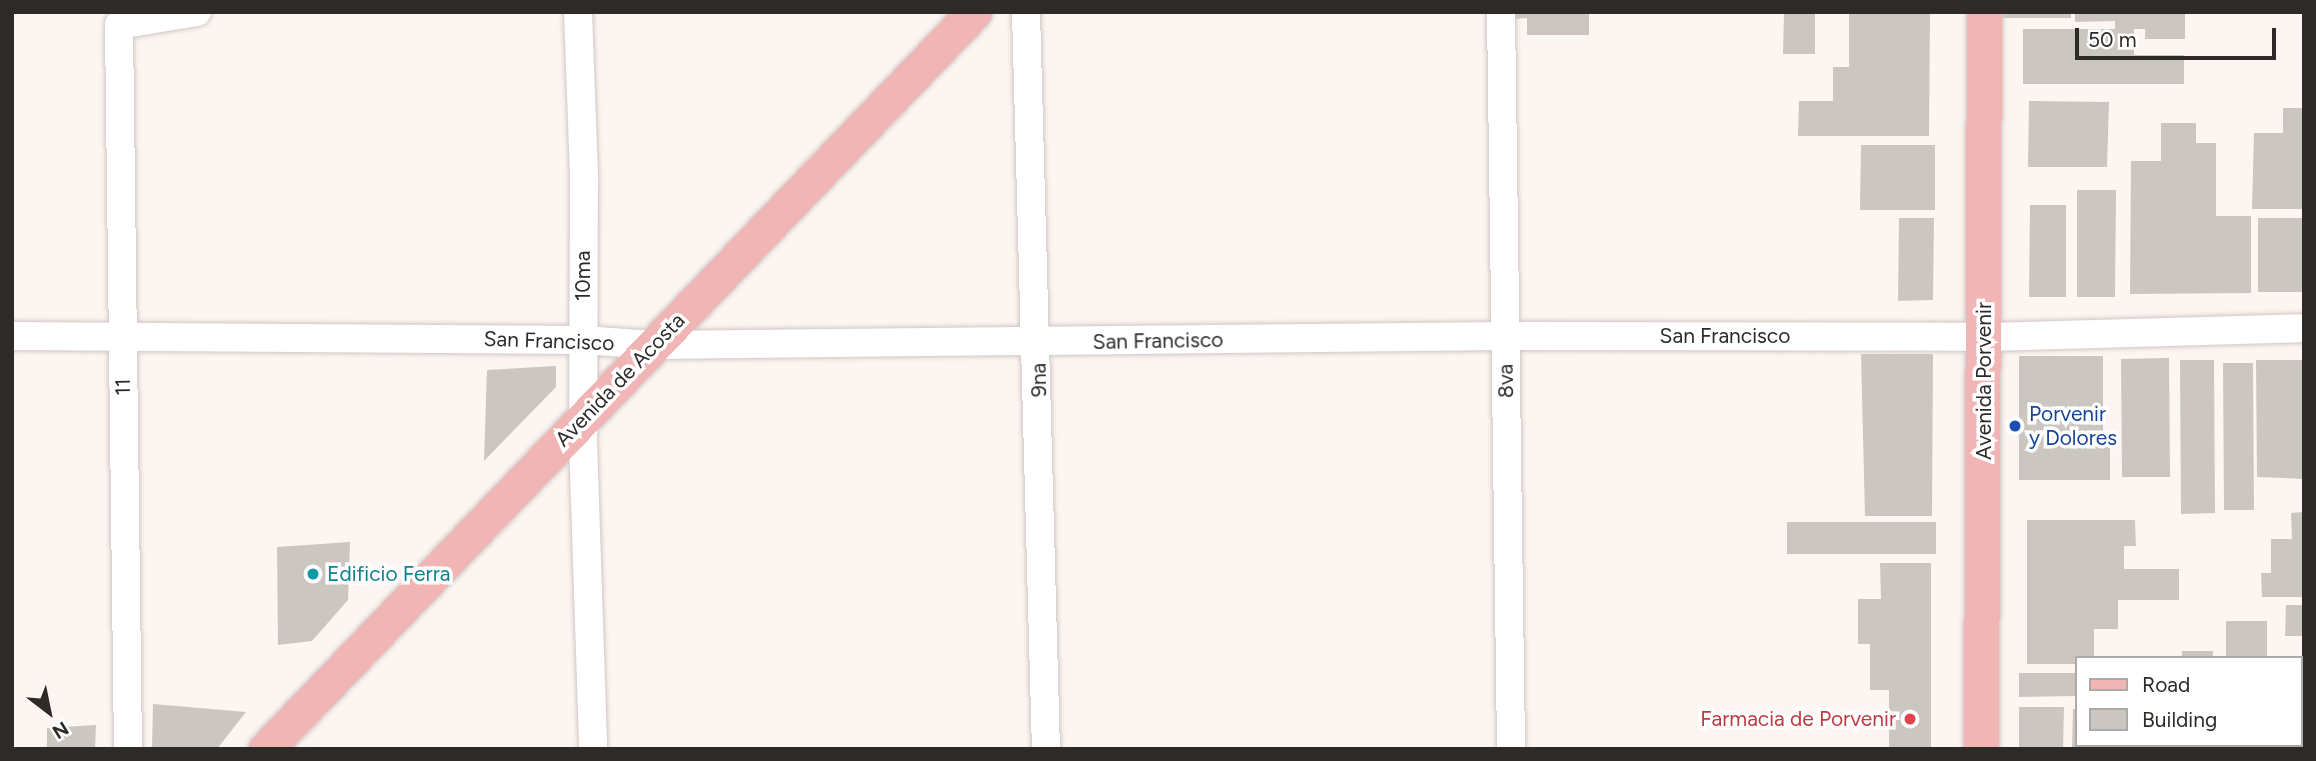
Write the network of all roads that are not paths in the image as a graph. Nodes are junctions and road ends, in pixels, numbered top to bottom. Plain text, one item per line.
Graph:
1 (197, 12) edge
2 (578, 12) edge
3 (974, 12) edge
4 (1026, 12) edge
5 (1501, 12) edge
6 (1984, 12) edge
7 (115, 19) edge
8 (2304, 328) edge
9 (123, 335) junction
10 (12, 336) edge
11 (1505, 336) junction
12 (1985, 337) junction
13 (583, 340) junction
14 (1038, 342) junction
15 (653, 345) junction
16 (586, 415) junction
17 (128, 749) edge
18 (266, 749) edge
19 (593, 749) edge
20 (1046, 749) edge
21 (1511, 749) edge
22 (1981, 749) edge

1 - 7 street
2 - 13 street, 10ma
3 - 15 main road, Avenida de Acosta
4 - 14 street, 9na
5 - 11 street, 8va
6 - 12 main road, Avenida Porvenir
7 - 9 street, 11
8 - 12 street, San Francisco
9 - 10 street, San Francisco
9 - 13 street, San Francisco
9 - 17 street, 11
11 - 12 street, San Francisco
11 - 14 street, San Francisco
11 - 21 street, 8va
12 - 22 main road, Avenida Porvenir
13 - 15 street, San Francisco
13 - 16 street, 10ma
14 - 15 street, San Francisco
14 - 20 street, 9na
15 - 16 main road, Avenida de Acosta
16 - 18 main road, Avenida de Acosta
16 - 19 street, 10ma

